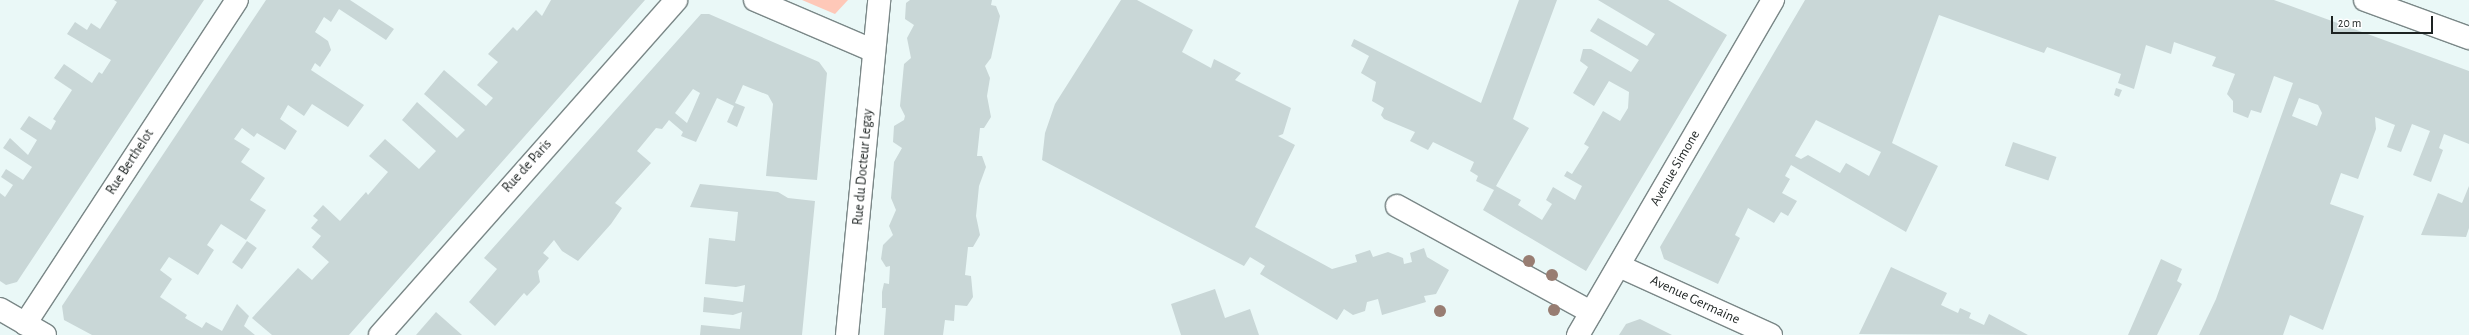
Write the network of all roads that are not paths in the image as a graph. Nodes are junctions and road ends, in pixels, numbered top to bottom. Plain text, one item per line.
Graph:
1 (237, 0) edge
2 (676, 0) edge
3 (755, 0) edge
4 (879, 0) edge
5 (1773, 0) edge
6 (2365, 0) edge
7 (2469, 38) edge
8 (874, 50) junction
9 (1397, 206) dead end
10 (1619, 266) junction
11 (0, 309) edge
12 (1591, 312) junction
13 (25, 324) junction
14 (45, 335) edge
15 (380, 335) edge
16 (847, 335) edge
17 (1578, 335) edge
18 (1771, 335) edge

1 - 13 street, Rue Berthelot
2 - 15 street, Rue de Paris
3 - 8 street
4 - 8 street, Rue du Docteur Legay
5 - 10 street, Avenue Simone
6 - 7 street
8 - 16 street, Rue du Docteur Legay
9 - 12 street
10 - 12 street, Avenue Simone
10 - 18 street, Avenue Germaine
11 - 13 street
12 - 17 street, Avenue Simone
13 - 14 street

